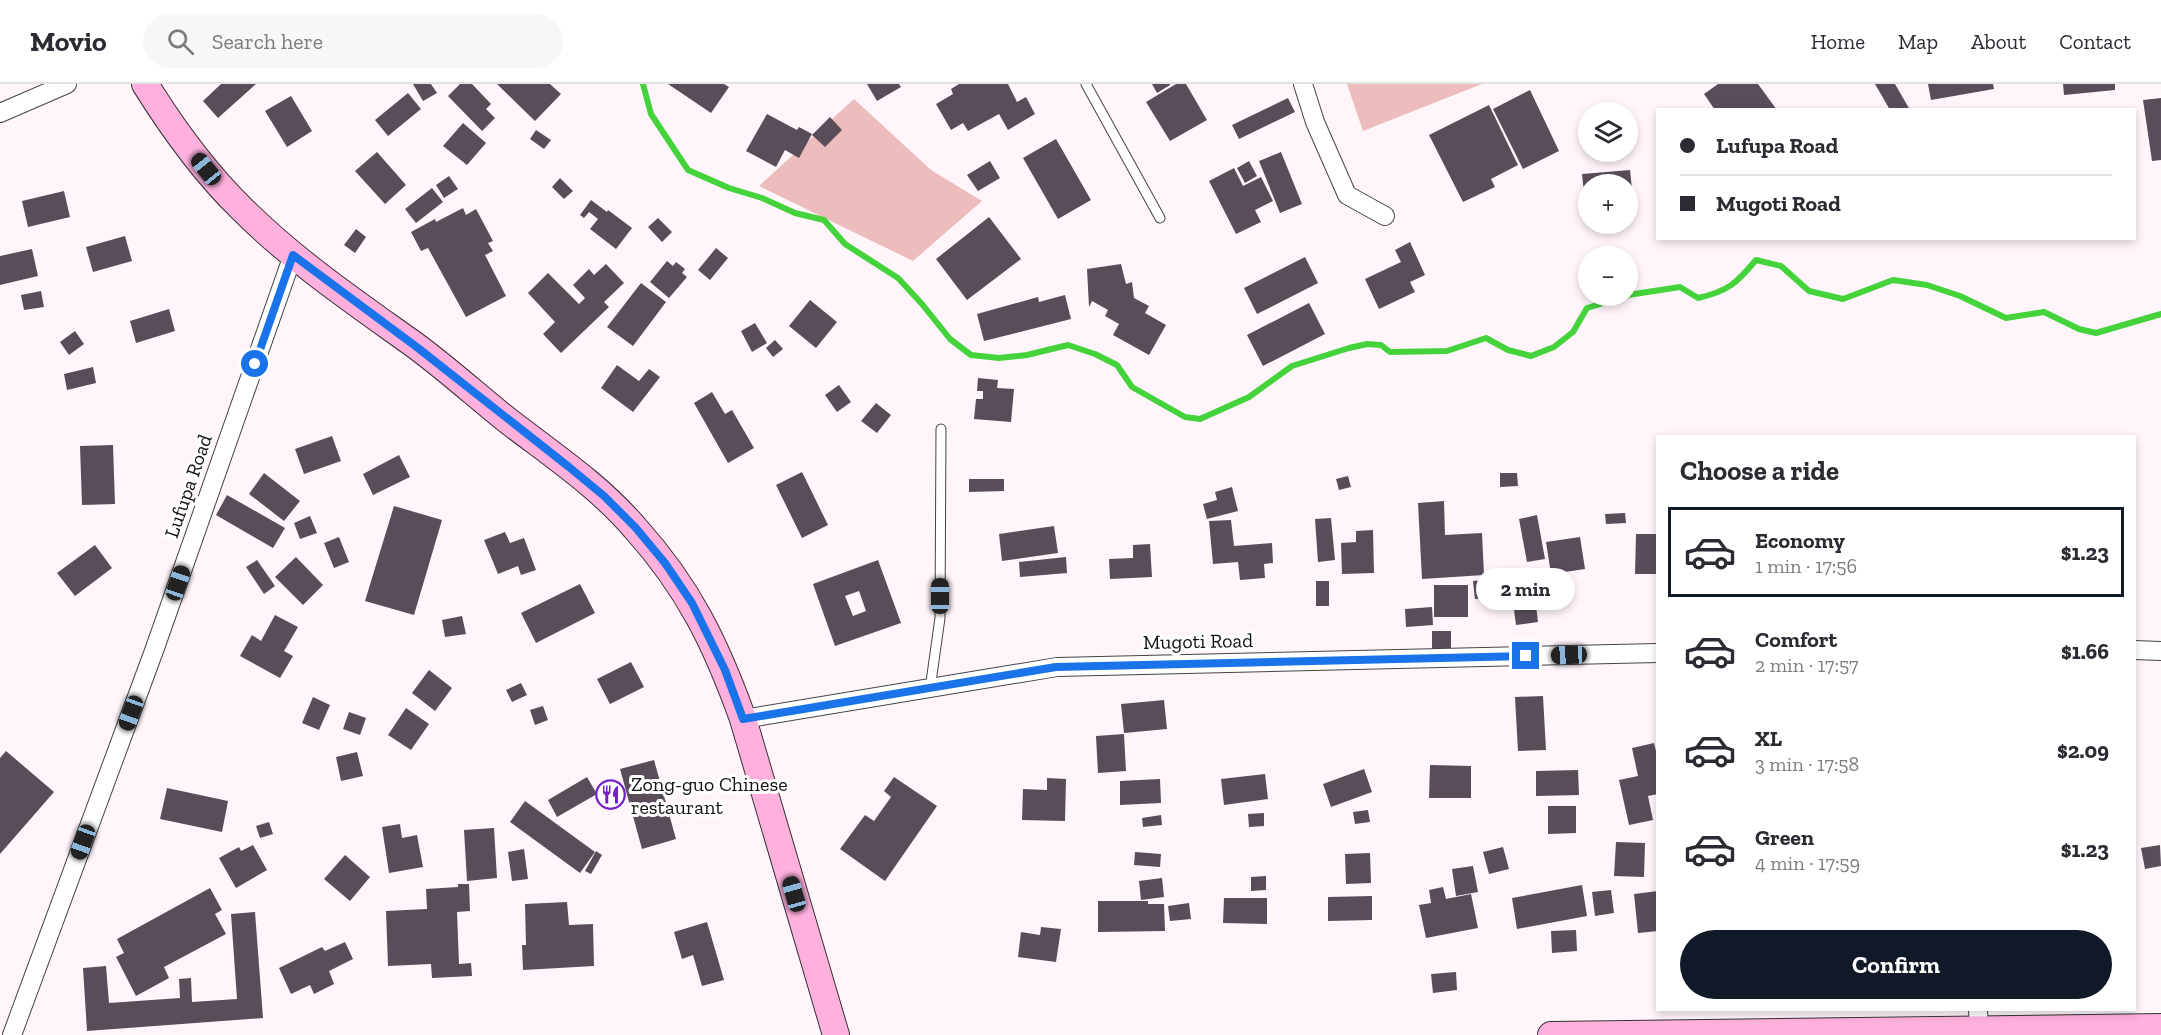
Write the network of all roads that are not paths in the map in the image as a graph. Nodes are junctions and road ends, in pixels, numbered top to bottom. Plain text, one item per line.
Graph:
1 (68, 84) edge
2 (145, 84) edge
3 (1086, 84) edge
4 (1303, 84) edge
5 (0, 113) edge
6 (1385, 216) dead end
7 (1160, 218) dead end
8 (293, 255) junction
9 (941, 429) dead end
10 (2136, 650) edge
11 (2161, 651) edge
12 (1656, 653) edge
13 (930, 689) junction
14 (743, 719) junction
15 (1978, 1019) edge
16 (2161, 1028) edge
17 (12, 1035) edge
18 (836, 1035) edge
19 (1551, 1035) edge

1 - 5 street
2 - 8 main road
3 - 7 lane
4 - 6 street
8 - 14 main road
8 - 17 street, Lufupa Road
9 - 13 lane
10 - 11 street
12 - 13 street, Mugoti Road
13 - 14 street, Mugoti Road
14 - 18 main road
15 - 16 main road
15 - 19 main road

